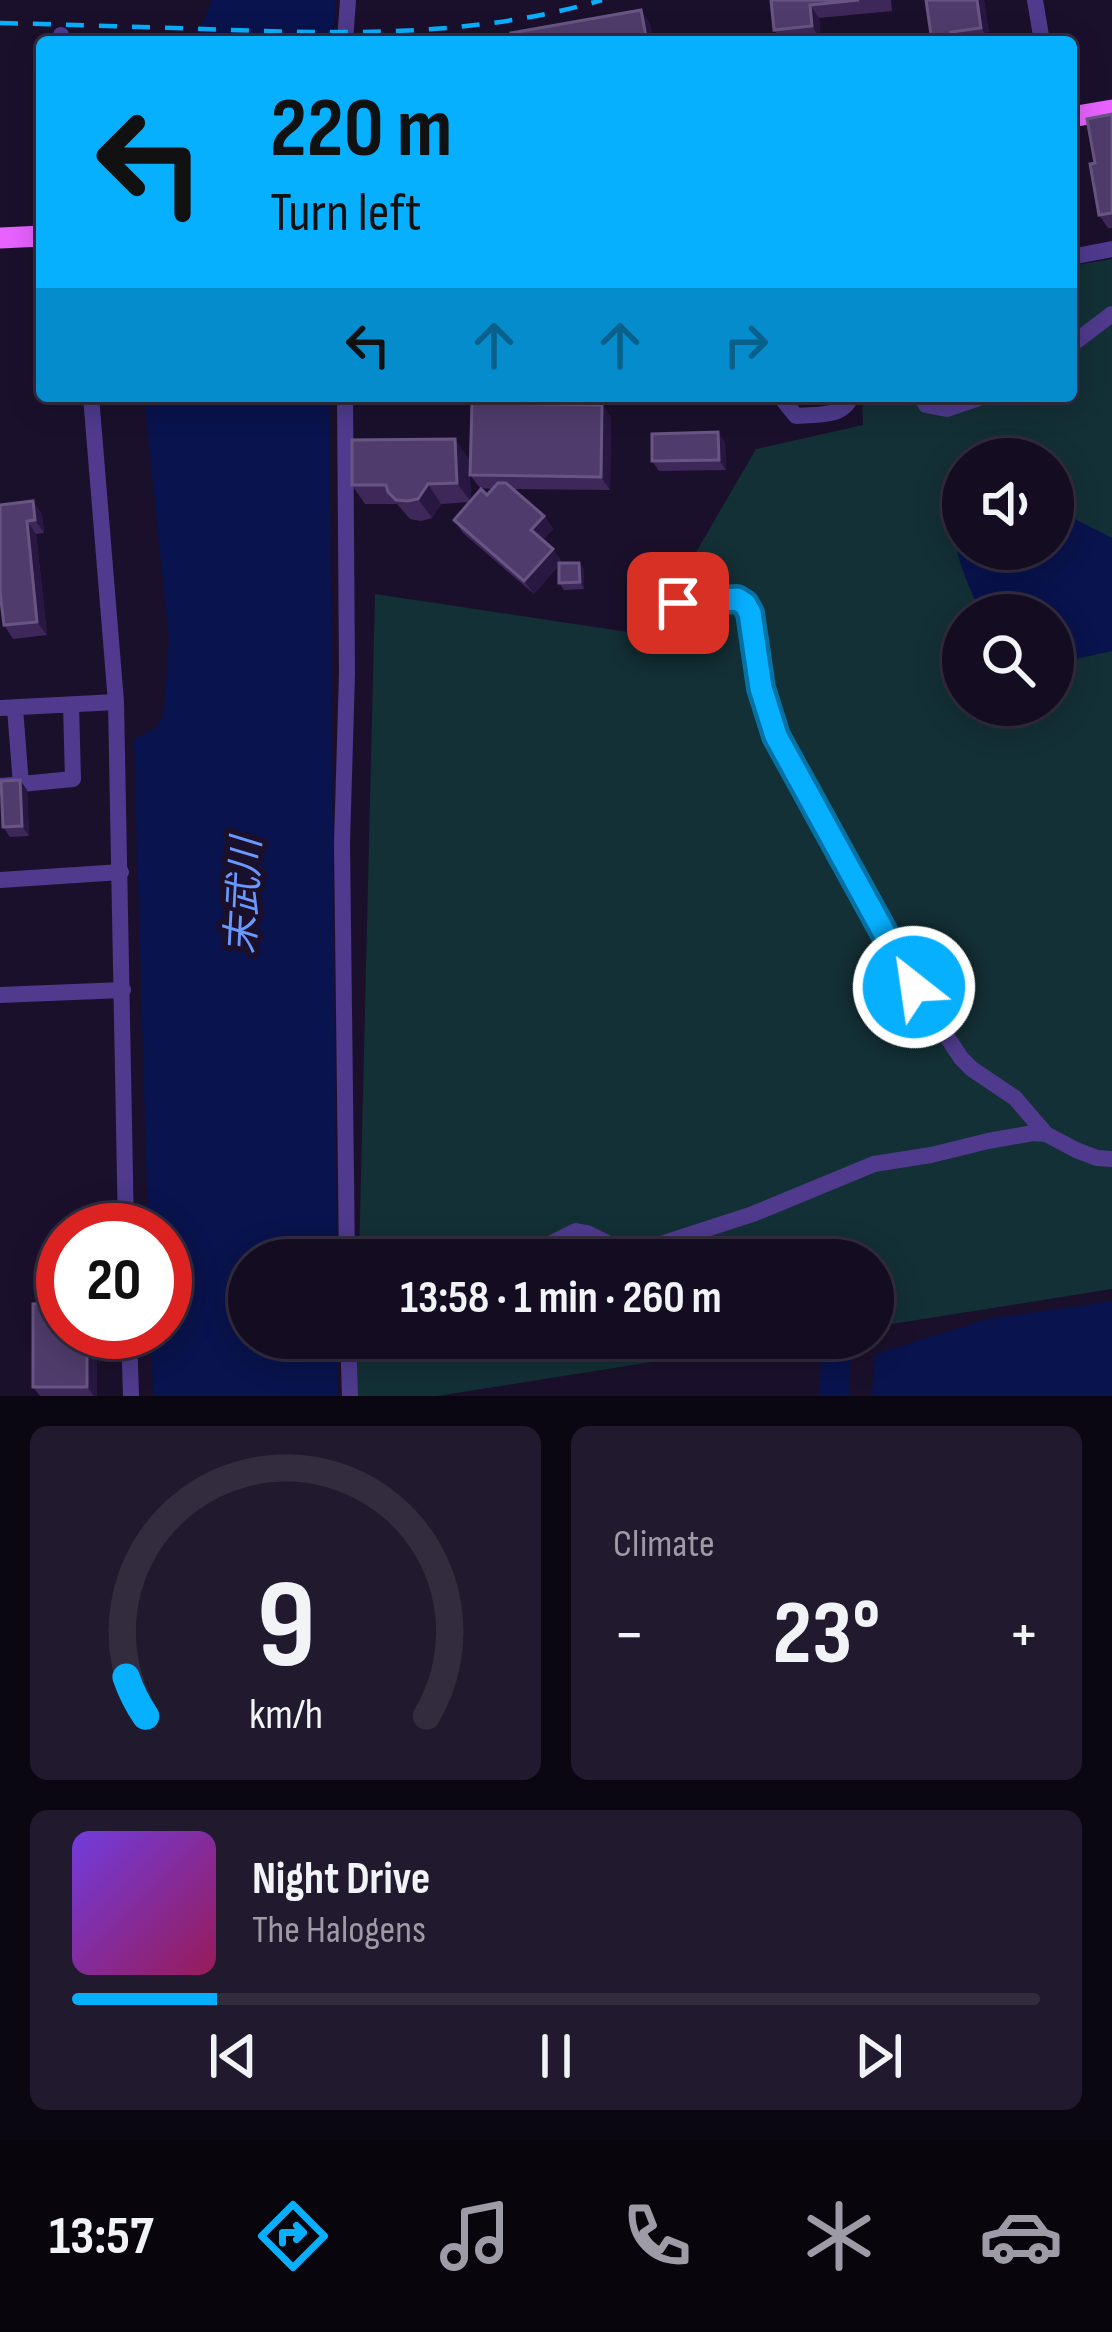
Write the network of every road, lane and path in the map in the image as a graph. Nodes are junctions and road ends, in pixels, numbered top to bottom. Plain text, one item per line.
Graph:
1 (348, 0) edge
2 (1035, 0) edge
3 (345, 36) edge
4 (1041, 36) edge
5 (1112, 110) edge
6 (1077, 116) edge
7 (36, 236) edge
8 (0, 238) edge
9 (1112, 249) edge
10 (1077, 256) edge
11 (1112, 314) edge
12 (1077, 341) edge
13 (91, 402) edge
14 (345, 402) edge
15 (785, 402) edge
16 (850, 402) edge
17 (925, 402) edge
18 (967, 402) edge
19 (678, 603) dead end
20 (116, 702) junction
21 (70, 705) junction
22 (7, 708) edge
23 (21, 785) junction
24 (0, 786) edge
25 (121, 872) junction
26 (0, 880) edge
27 (123, 990) junction
28 (0, 994) edge
29 (1046, 1134) junction
30 (1112, 1159) edge
31 (126, 1203) edge
32 (347, 1239) edge
33 (560, 1239) edge
34 (599, 1239) edge
35 (676, 1239) edge
36 (130, 1359) edge
37 (349, 1359) edge
38 (131, 1396) edge
39 (350, 1396) edge

1 - 3 street
2 - 4 street
5 - 6 main road
7 - 8 main road
9 - 10 street
11 - 12 street
13 - 20 street
14 - 32 street
15 - 16 street
17 - 18 street
19 - 29 street
20 - 21 street
20 - 25 street
21 - 22 street
21 - 23 street
22 - 23 street
23 - 24 street
25 - 26 street
25 - 27 street
27 - 28 street
27 - 31 street
29 - 30 street
29 - 35 street
33 - 34 street
36 - 38 street
37 - 39 street

